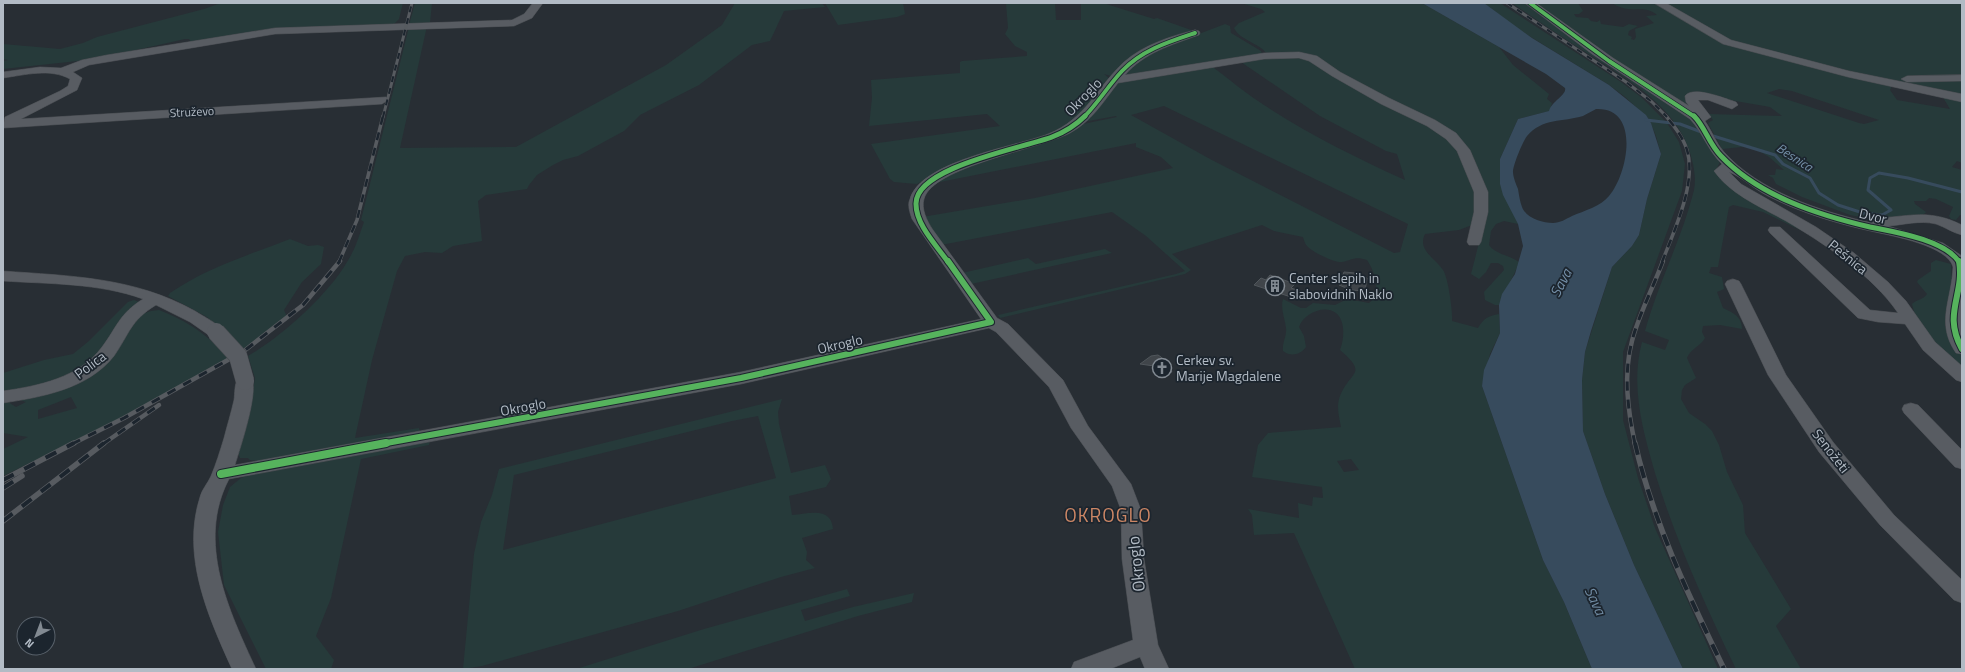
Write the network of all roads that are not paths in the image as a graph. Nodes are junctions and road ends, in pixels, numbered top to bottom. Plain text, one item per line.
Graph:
1 (538, 3) edge
2 (1530, 3) edge
3 (1659, 3) edge
4 (1195, 33) dead end
5 (62, 72) junction
6 (3, 75) edge
7 (1962, 78) edge
8 (1115, 80) junction
9 (1879, 80) junction
10 (1962, 98) edge
11 (382, 100) dead end
12 (1732, 105) dead end
13 (3, 123) edge
14 (1704, 128) junction
15 (1730, 165) junction
16 (1753, 182) junction
17 (1775, 230) dead end
18 (1962, 231) edge
19 (1474, 242) dead end
20 (3, 276) edge
21 (1733, 284) dead end
22 (154, 299) junction
23 (1908, 319) junction
24 (991, 322) junction
25 (1962, 349) edge
26 (1962, 376) edge
27 (3, 397) edge
28 (1911, 409) dead end
29 (1962, 462) edge
30 (221, 474) junction
31 (1962, 594) edge
32 (1146, 645) junction
33 (244, 669) edge
34 (1084, 669) edge
35 (1157, 669) edge

1 - 5 street
2 - 14 street
3 - 9 street
4 - 8 street, Okroglo
5 - 6 street
5 - 13 street
7 - 9 street
8 - 19 street
8 - 24 street, Okroglo
9 - 10 street
11 - 13 street, Struževo
12 - 14 street
14 - 15 street, Dvor
15 - 16 street, Dvor
15 - 23 street, Pešnica
16 - 18 street
16 - 25 street, Dvor
17 - 23 street
20 - 22 street
21 - 31 street, Senožeti
22 - 27 street, Polica
22 - 30 street, bridge
23 - 26 street, Pešnica
24 - 30 street, Okroglo
24 - 32 street, Okroglo
28 - 29 street
30 - 33 street
32 - 34 street
32 - 35 street, Okroglo

